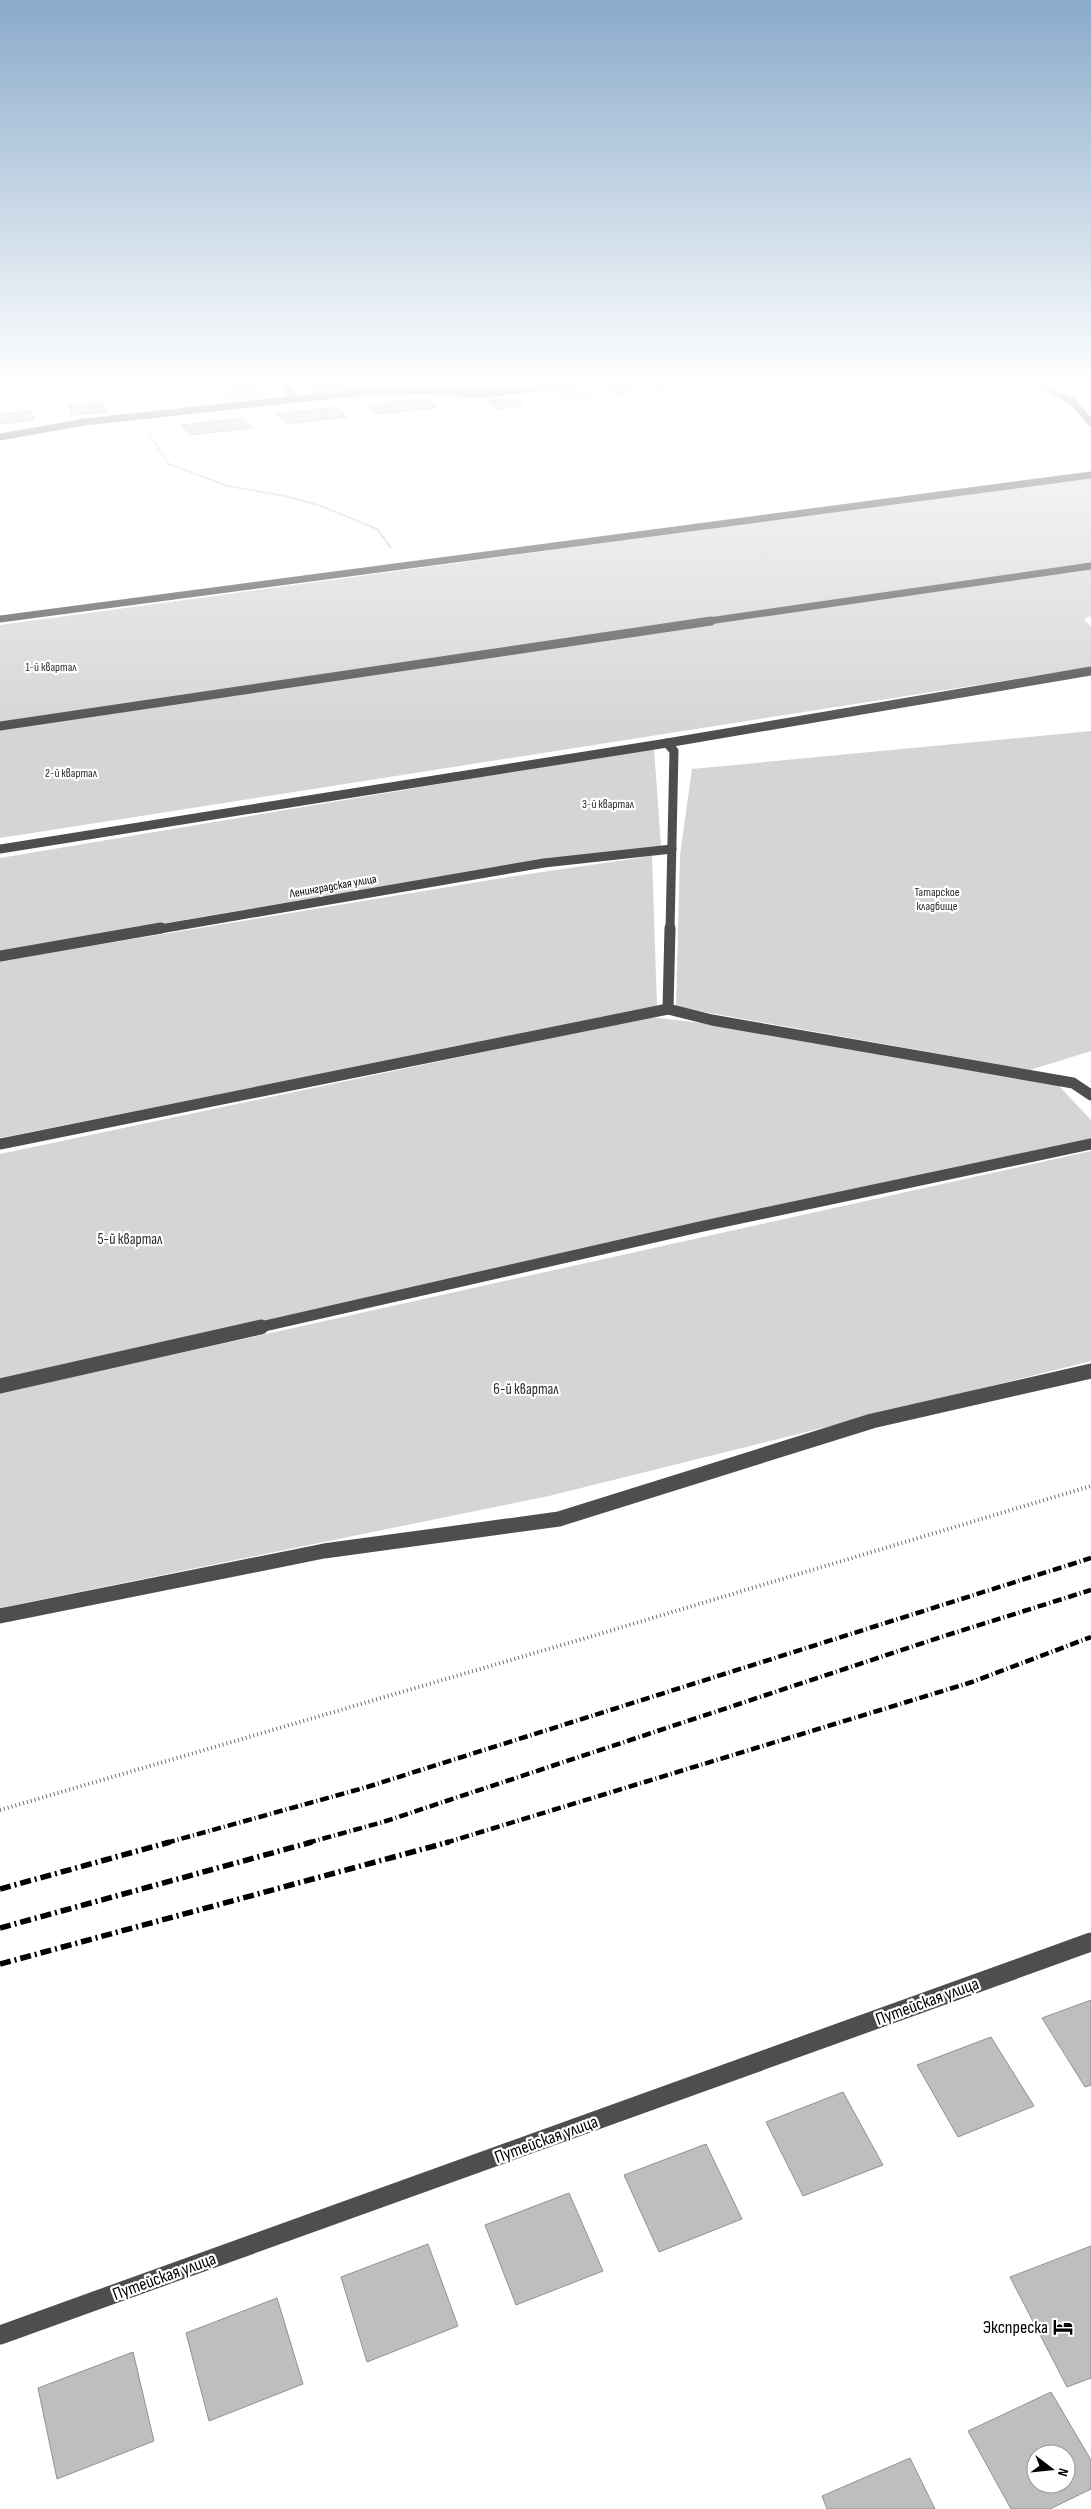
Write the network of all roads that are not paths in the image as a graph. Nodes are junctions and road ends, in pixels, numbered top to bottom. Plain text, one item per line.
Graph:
1 (893, 501) edge
2 (1091, 566) edge
3 (0, 619) edge
4 (1091, 671) edge
5 (0, 726) edge
6 (667, 743) junction
7 (0, 849) edge
8 (672, 849) junction
9 (0, 956) edge
10 (668, 1009) junction
11 (1091, 1095) edge
12 (0, 1144) edge
13 (1091, 1144) edge
14 (1091, 1371) edge
15 (0, 1386) edge
16 (0, 1616) edge
17 (1091, 1942) edge
18 (0, 2335) edge

1 - 3 street
2 - 5 street
4 - 6 street
6 - 7 street
6 - 8 street
8 - 9 street, Ленинградская улица
8 - 10 street
10 - 11 street
10 - 12 street
13 - 15 street
14 - 16 street
17 - 18 street, Путейская улица

